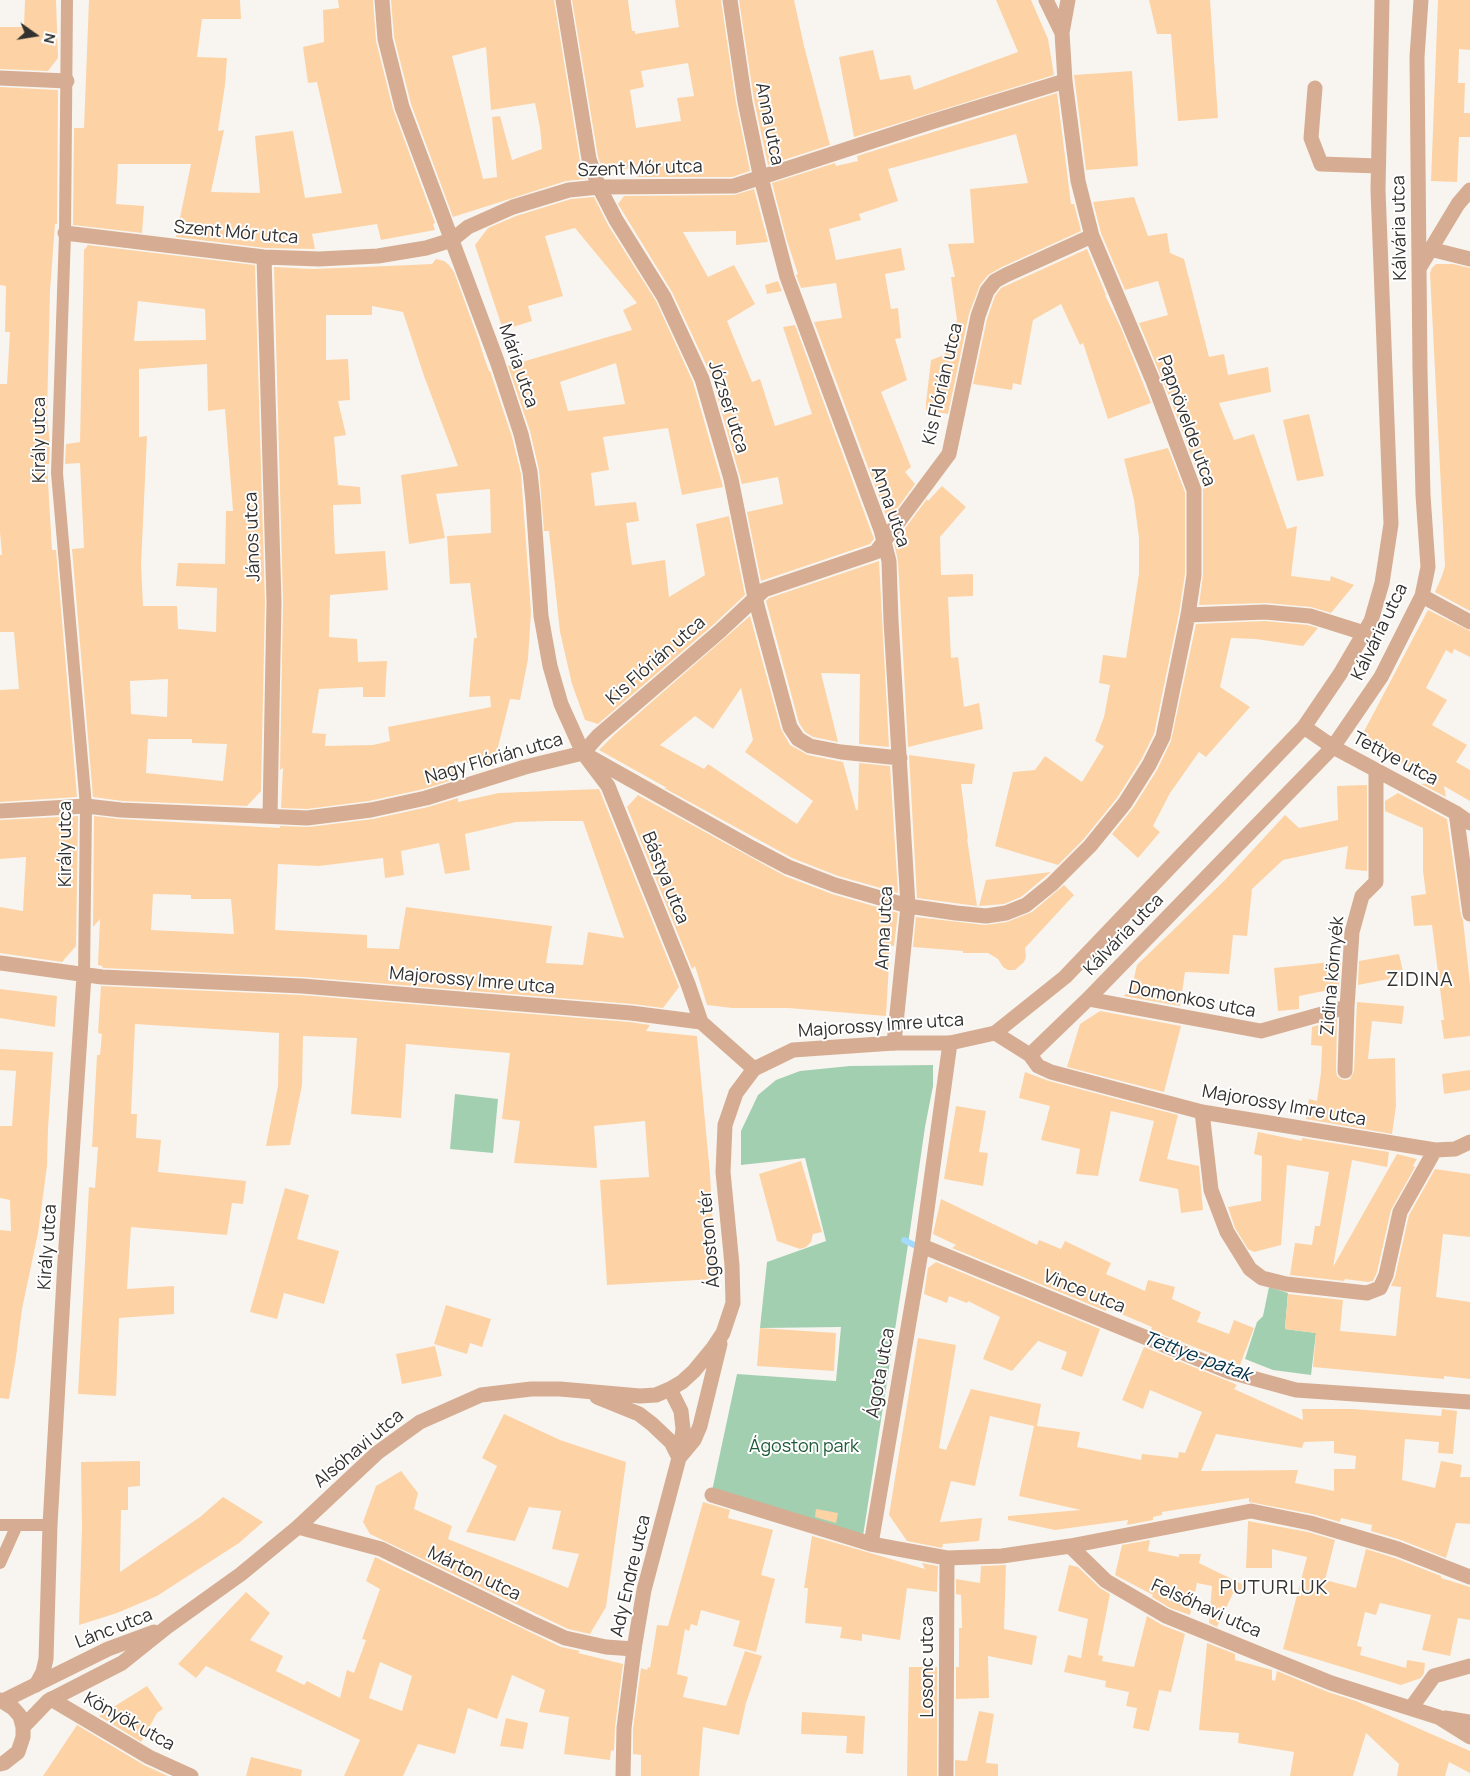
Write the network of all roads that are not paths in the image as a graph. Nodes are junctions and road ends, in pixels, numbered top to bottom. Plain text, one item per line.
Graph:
1 (67, 0) edge
2 (382, 0) edge
3 (563, 0) edge
4 (730, 0) edge
5 (1046, 0) edge
6 (1068, 0) edge
7 (1382, 0) edge
8 (1421, 0) edge
9 (1062, 34) junction
10 (0, 78) edge
11 (67, 81) junction
12 (1065, 81) junction
13 (1315, 88) dead end
14 (1378, 166) junction
15 (761, 179) junction
16 (599, 187) junction
17 (1470, 190) edge
18 (65, 234) junction
19 (1092, 236) junction
20 (452, 240) junction
21 (1430, 249) junction
22 (264, 257) junction
23 (1470, 259) edge
24 (1420, 267) junction
25 (884, 541) junction
26 (1422, 596) junction
27 (755, 598) junction
28 (1188, 615) junction
29 (1470, 622) edge
30 (1364, 633) junction
31 (1304, 727) junction
32 (1333, 747) junction
33 (583, 753) junction
34 (900, 758) junction
35 (1376, 771) junction
36 (86, 806) junction
37 (0, 811) edge
38 (1456, 813) junction
39 (270, 816) junction
40 (1470, 823) edge
41 (908, 906) junction
42 (1470, 914) edge
43 (0, 963) edge
44 (84, 975) junction
45 (1088, 999) junction
46 (1347, 1007) junction
47 (701, 1022) junction
48 (995, 1033) junction
49 (894, 1043) junction
50 (950, 1043) junction
51 (1030, 1055) junction
52 (754, 1069) junction
53 (1344, 1071) dead end
54 (1202, 1112) junction
55 (1470, 1142) edge
56 (1435, 1150) junction
57 (922, 1246) junction
58 (723, 1333) junction
59 (670, 1389) junction
60 (584, 1392) junction
61 (1470, 1402) edge
62 (679, 1458) junction
63 (712, 1495) dead end
64 (0, 1524) edge
65 (17, 1525) junction
66 (50, 1525) junction
67 (298, 1527) junction
68 (871, 1544) junction
69 (1070, 1546) junction
70 (947, 1558) junction
71 (0, 1563) edge
72 (1470, 1577) edge
73 (167, 1628) junction
74 (634, 1649) junction
75 (1470, 1666) edge
76 (36, 1685) junction
77 (51, 1699) junction
78 (2, 1700) edge
79 (1410, 1708) junction
80 (1438, 1717) junction
81 (1470, 1722) edge
82 (23, 1727) junction
83 (1470, 1737) edge
84 (6, 1761) edge
85 (7, 1776) edge
86 (191, 1776) edge
87 (622, 1776) edge
88 (946, 1776) edge

1 - 11 street, Király utca
2 - 20 street, Mária utca
3 - 16 street, József utca
4 - 15 street, Anna utca
5 - 9 street
6 - 9 street, Papnövelde utca
7 - 14 street, Kálvária utca
8 - 24 street, Kálvária utca
9 - 12 street, Papnövelde utca
10 - 11 street
11 - 18 street, Király utca
12 - 15 street, Szent Mór utca
12 - 19 street, Papnövelde utca
13 - 14 street
14 - 30 street, Kálvária utca
15 - 16 street, Szent Mór utca
15 - 25 street, Anna utca
16 - 20 street, Szent Mór utca
16 - 27 street, József utca
17 - 21 street
18 - 22 street, Szent Mór utca
18 - 36 street, Király utca
19 - 25 street, Kis Flórián utca
19 - 28 street, Papnövelde utca
20 - 22 street, Szent Mór utca
20 - 33 street, Mária utca
21 - 23 street
21 - 24 street
22 - 39 street, János utca
24 - 26 street, Kálvária utca
25 - 27 street, Kis Flórián utca
25 - 34 street, Anna utca
26 - 29 street
26 - 32 street, Kálvária utca
27 - 33 street, Kis Flórián utca
27 - 34 street, József utca
28 - 30 street
28 - 41 street, Papnövelde utca
30 - 31 street, Kálvária utca
31 - 32 street, Tettye utca
31 - 48 street, Kálvária utca
32 - 35 street, Tettye utca
32 - 45 street, Kálvária utca
33 - 39 street, Nagy Flórián utca
33 - 41 street, Nagy Flórián utca
33 - 47 street, Bástya utca
34 - 41 street, Anna utca
35 - 38 street, Tettye utca
35 - 46 street, Zidina környék
36 - 37 street, Nagy Flórián utca
36 - 39 street, Nagy Flórián utca
36 - 44 street, Király utca
38 - 40 street, Tettye utca
38 - 42 street
41 - 49 street, Anna utca
43 - 44 street, Majorossy Imre utca
44 - 47 street, Majorossy Imre utca
44 - 66 street, Király utca
45 - 46 street, Domonkos utca
45 - 51 street, Kálvária utca
46 - 53 street, Zidina környék
47 - 52 street
48 - 50 street, Majorossy Imre utca
48 - 51 street, Majorossy Imre utca
49 - 50 street, Majorossy Imre utca
49 - 52 street, Majorossy Imre utca
50 - 57 street, Ágota utca
51 - 54 street, Majorossy Imre utca
52 - 58 street, Ágoston tér
54 - 56 street, Majorossy Imre utca
54 - 56 street
55 - 56 street, Majorossy Imre utca
57 - 61 street, Vince utca
57 - 68 street, Ágota utca
58 - 59 street, Ágoston tér
58 - 62 street
59 - 60 street, Alsóhavi utca
59 - 62 street, Ady Endre utca
60 - 62 street
60 - 67 street, Alsóhavi utca
62 - 74 street, Ady Endre utca
63 - 68 street
64 - 65 street
65 - 66 street
65 - 71 street
66 - 76 street, Király utca
67 - 73 street, Alsóhavi utca
67 - 74 street, Márton utca
68 - 70 street
69 - 70 street
69 - 72 street
69 - 79 street, Felsőhavi utca
70 - 88 street, Losonc utca
73 - 76 street, Lánc utca
73 - 77 street, Lánc utca
74 - 87 street, Ady Endre utca
75 - 79 street
76 - 78 street, Lánc utca
77 - 82 street, Lánc utca
77 - 86 street, Könyök utca
78 - 82 street, Lánc utca
79 - 80 street, Felsőhavi utca
80 - 81 street
80 - 83 street, Felsőhavi utca
82 - 84 street
84 - 85 street

